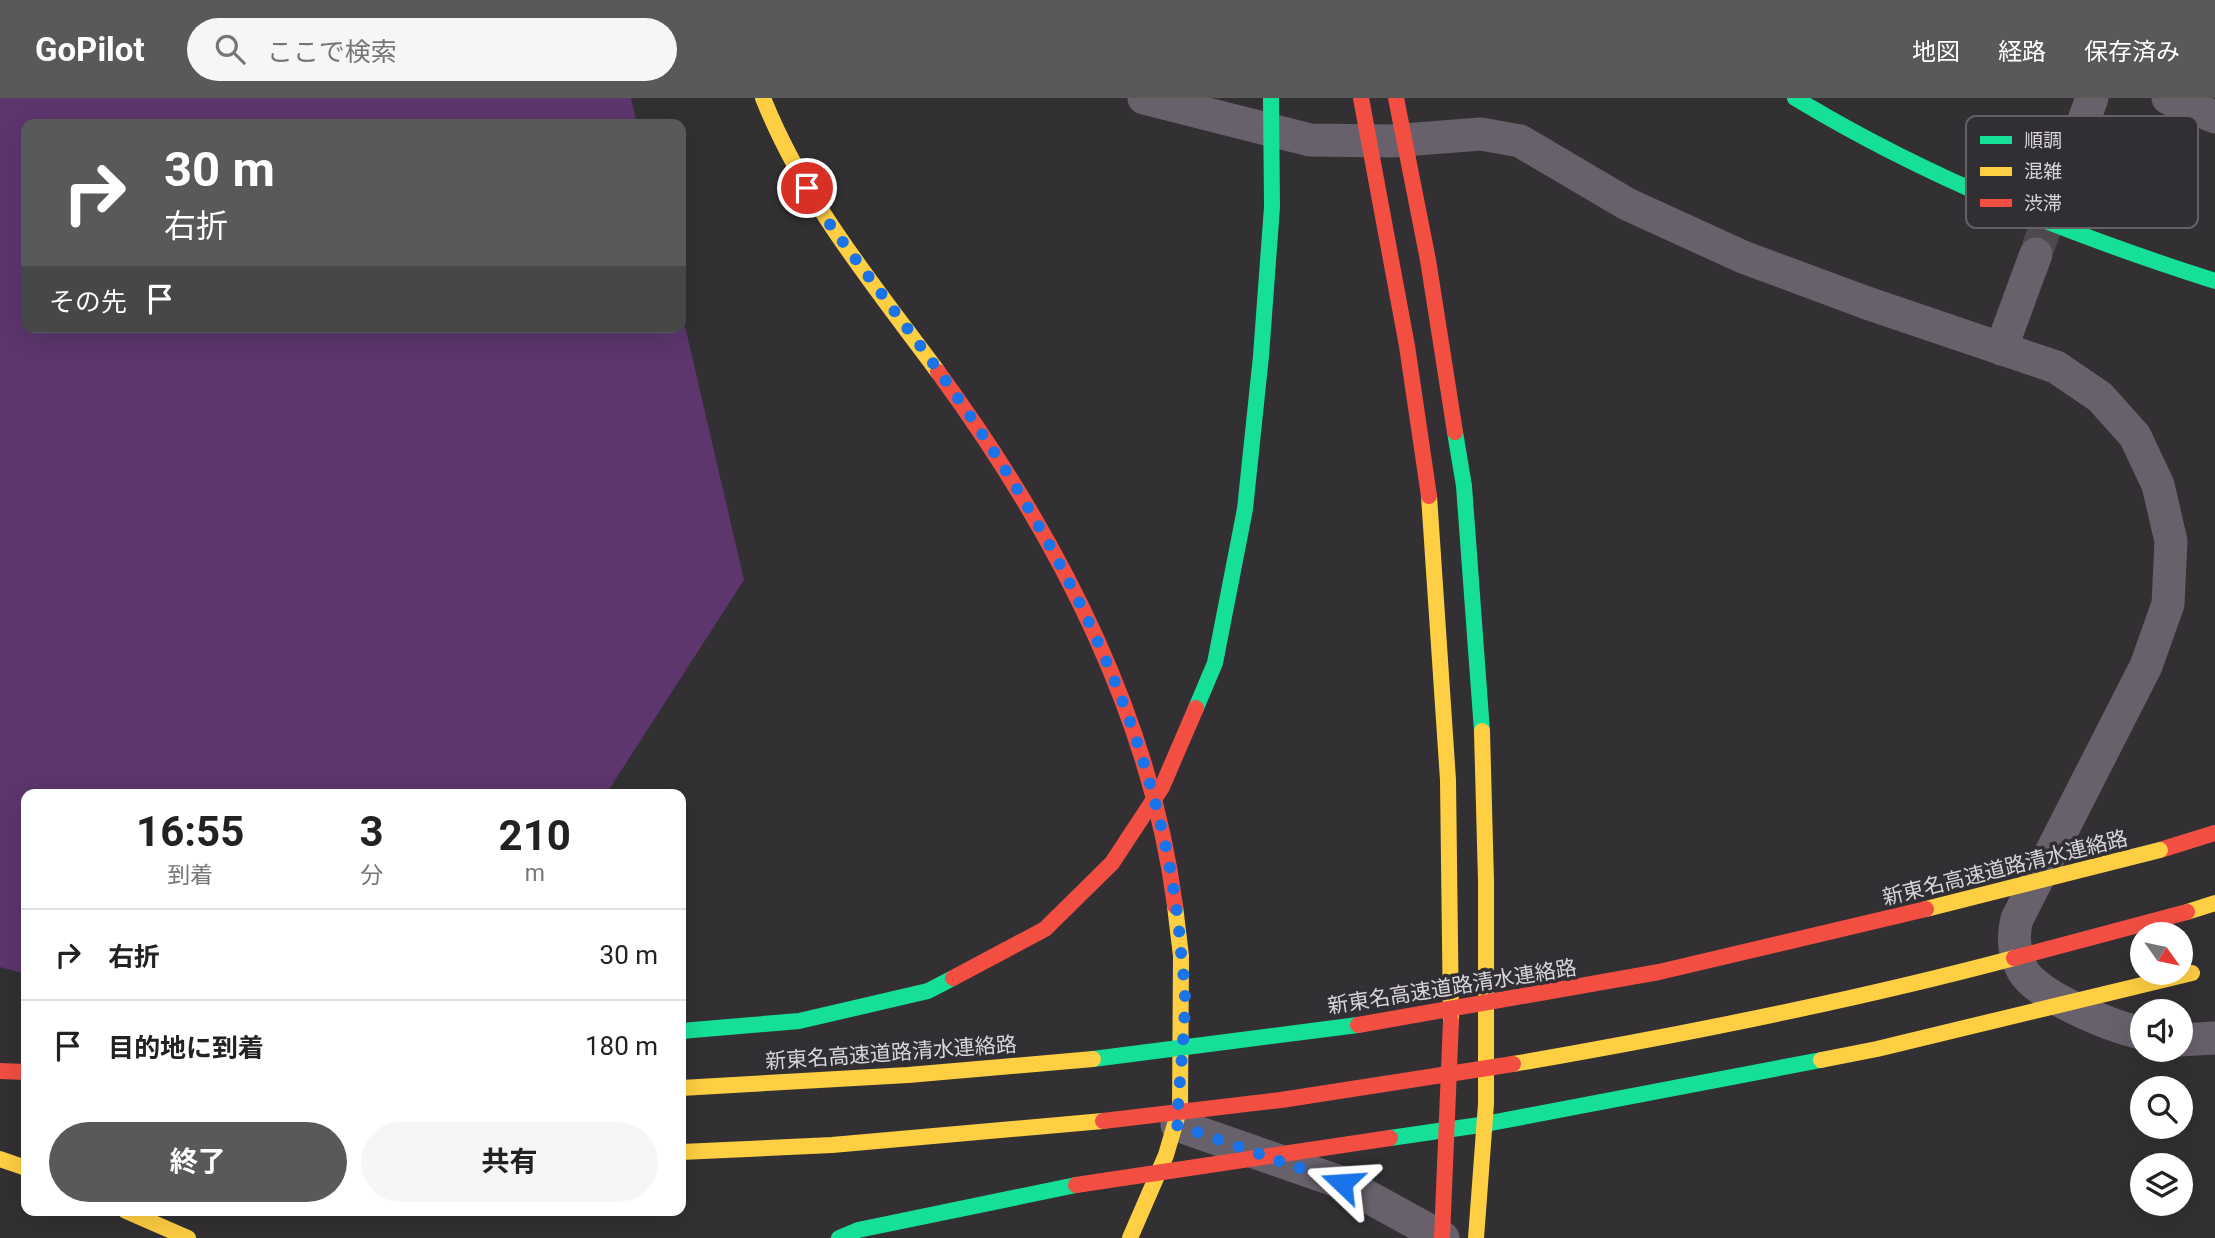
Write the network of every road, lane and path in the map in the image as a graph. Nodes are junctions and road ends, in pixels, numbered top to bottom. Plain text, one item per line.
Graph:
1 (763, 98) edge
2 (1144, 98) edge
3 (1271, 98) edge
4 (1361, 98) edge
5 (1396, 98) edge
6 (1795, 98) edge
7 (2092, 98) edge
8 (2177, 100) edge
9 (2085, 116) edge
10 (2215, 117) edge
11 (1966, 188) edge
12 (2060, 228) edge
13 (2036, 254) tunnel mouth
14 (2215, 281) edge
15 (2001, 349) junction
16 (2215, 832) edge
17 (2215, 903) edge
18 (2198, 971) dead end
19 (2130, 1030) edge
20 (686, 1031) edge
21 (2215, 1038) edge
22 (2193, 1039) edge
23 (0, 1060) edge
24 (21, 1060) edge
25 (0, 1071) edge
26 (21, 1072) edge
27 (686, 1088) edge
28 (1177, 1125) junction
29 (686, 1152) edge
30 (0, 1159) edge
31 (21, 1166) edge
32 (137, 1216) edge
33 (188, 1238) edge
34 (839, 1238) edge
35 (1130, 1238) edge
36 (1443, 1238) edge
37 (1476, 1238) edge

1 - 28 main road
2 - 15 street
3 - 20 main road, bridge
4 - 36 main road, bridge
5 - 37 main road, bridge
6 - 11 main road
7 - 9 street
8 - 10 street
12 - 14 main road
13 - 15 street
15 - 19 street
16 - 27 main road, 新東名高速道路清水連絡路, bridge
17 - 29 main road, bridge
18 - 34 main road, bridge
21 - 22 street
23 - 24 main road
25 - 26 main road
28 - 35 main road
28 - 36 street
30 - 31 main road
32 - 33 main road

